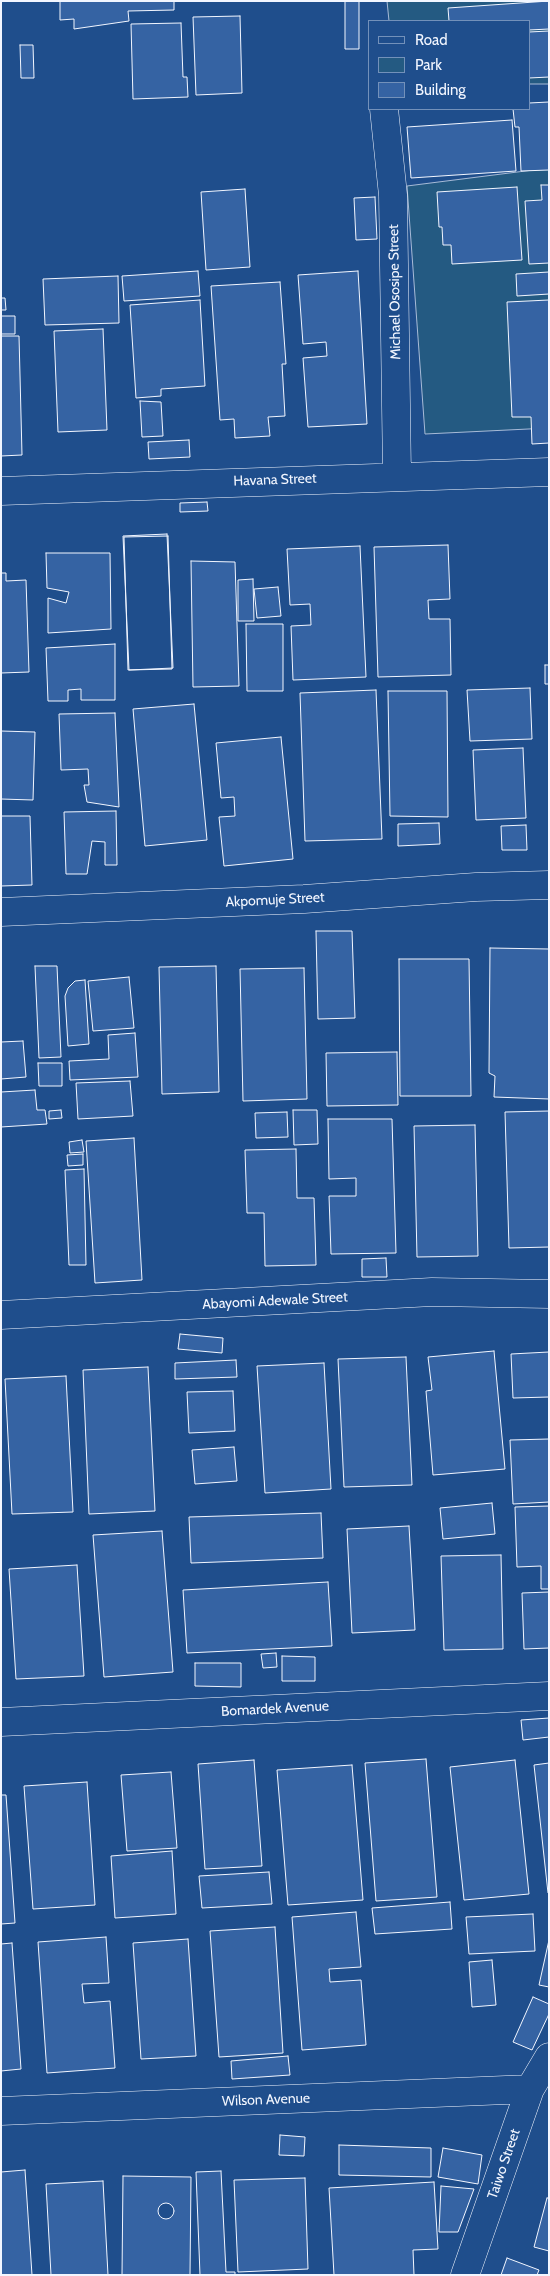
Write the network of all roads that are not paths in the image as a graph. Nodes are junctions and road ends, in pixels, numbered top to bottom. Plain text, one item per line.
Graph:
1 (384, 110) edge
2 (549, 472) edge
3 (397, 476) junction
4 (1, 491) edge
5 (549, 885) edge
6 (1, 912) edge
7 (549, 1294) edge
8 (1, 1314) edge
9 (549, 1696) edge
10 (1, 1722) edge
11 (549, 2057) edge
12 (530, 2089) junction
13 (1, 2111) edge
14 (465, 2275) edge

1 - 3 street, Michael Ososipe Street
2 - 3 street, Havana Street
3 - 4 street, Havana Street
5 - 6 street, Akpomuje Street
7 - 8 street, Abayomi Adewale Street
9 - 10 street, Bomardek Avenue
11 - 12 street, Taiwo Street
12 - 13 street, Wilson Avenue
12 - 14 street, Taiwo Street

